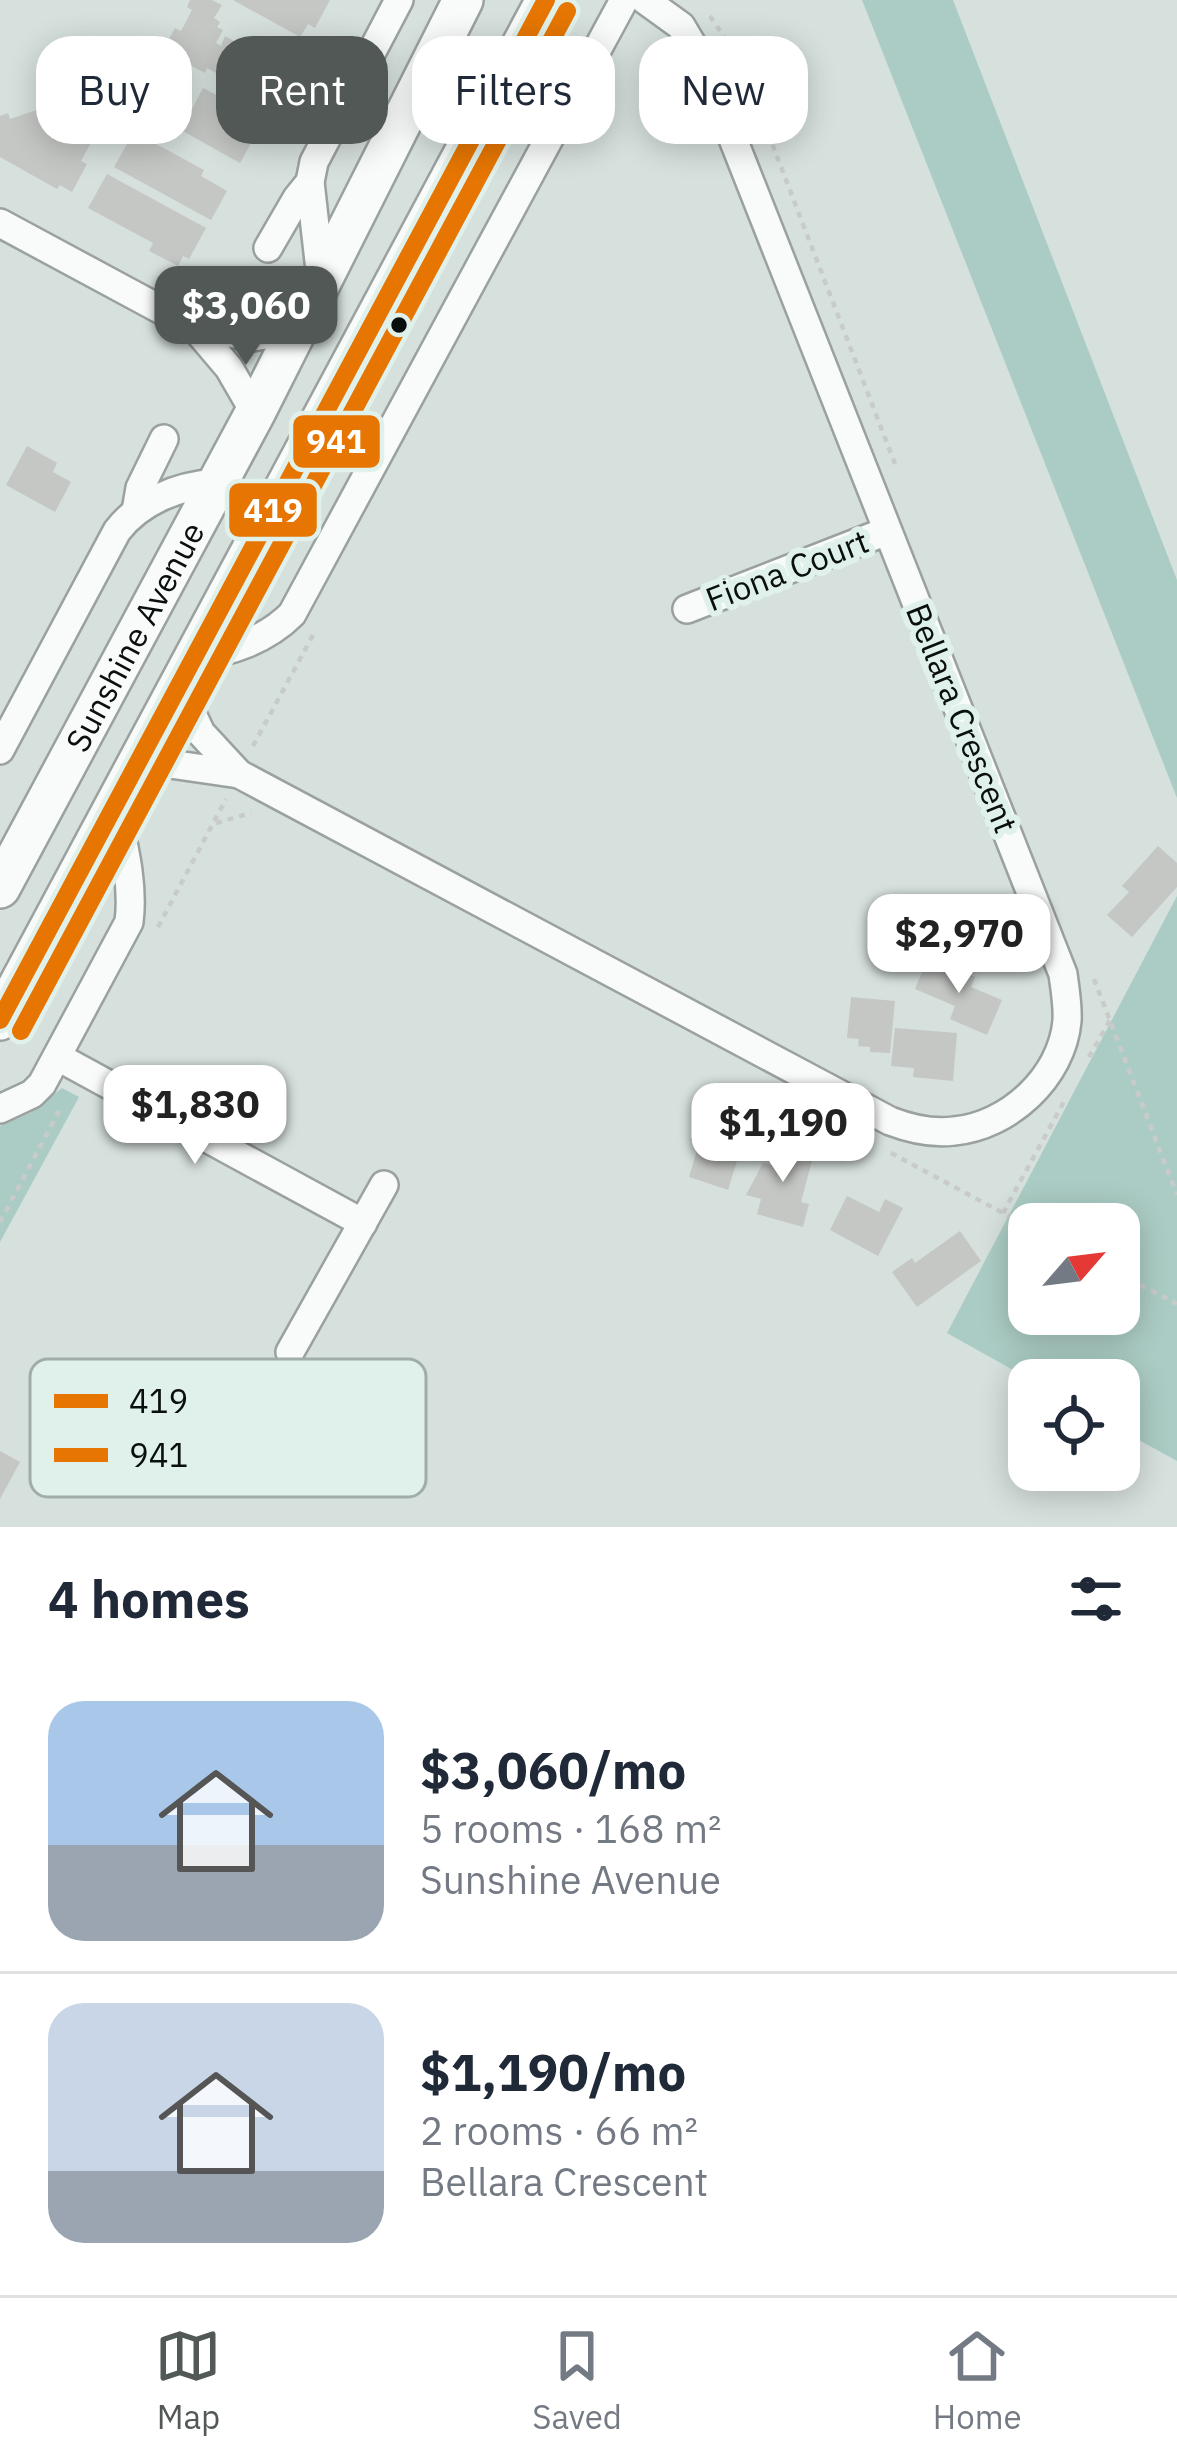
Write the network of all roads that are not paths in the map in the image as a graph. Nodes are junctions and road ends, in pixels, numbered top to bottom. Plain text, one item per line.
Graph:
1 (399, 0) edge
2 (463, 0) edge
3 (484, 0) edge
4 (546, 0) edge
5 (624, 0) edge
6 (645, 0) edge
7 (404, 115) junction
8 (310, 182) junction
9 (0, 223) edge
10 (268, 248) dead end
11 (321, 278) junction
12 (195, 328) junction
13 (296, 330) junction
14 (254, 413) junction
15 (164, 439) dead end
16 (215, 483) junction
17 (136, 512) junction
18 (887, 531) junction
19 (687, 609) dead end
20 (187, 671) junction
21 (0, 750) edge
22 (138, 763) junction
23 (239, 774) junction
24 (115, 805) junction
25 (0, 888) edge
26 (0, 1020) edge
27 (58, 1057) junction
28 (0, 1109) edge
29 (384, 1185) dead end
30 (363, 1222) junction
31 (290, 1352) dead end

1 - 8 street
2 - 7 main road, Sunshine Avenue
3 - 7 main road
4 - 20 main road, Sunshine Avenue
5 - 20 street
6 - 18 street, Bellara Crescent
7 - 11 main road, Sunshine Avenue
8 - 10 street
8 - 11 street
9 - 12 street
11 - 13 main road, Sunshine Avenue
12 - 13 street
12 - 14 street
13 - 14 main road, Sunshine Avenue
14 - 16 main road, Sunshine Avenue
15 - 17 street
16 - 17 street
16 - 25 main road, Sunshine Avenue
17 - 21 street
18 - 19 street, Fiona Court
18 - 23 street, Bellara Crescent
20 - 22 main road, Sunshine Avenue
20 - 23 street
22 - 23 street
22 - 24 main road, Sunshine Avenue
24 - 26 main road, Sunshine Avenue
24 - 27 street
27 - 28 street
27 - 30 street
29 - 30 street
30 - 31 street

